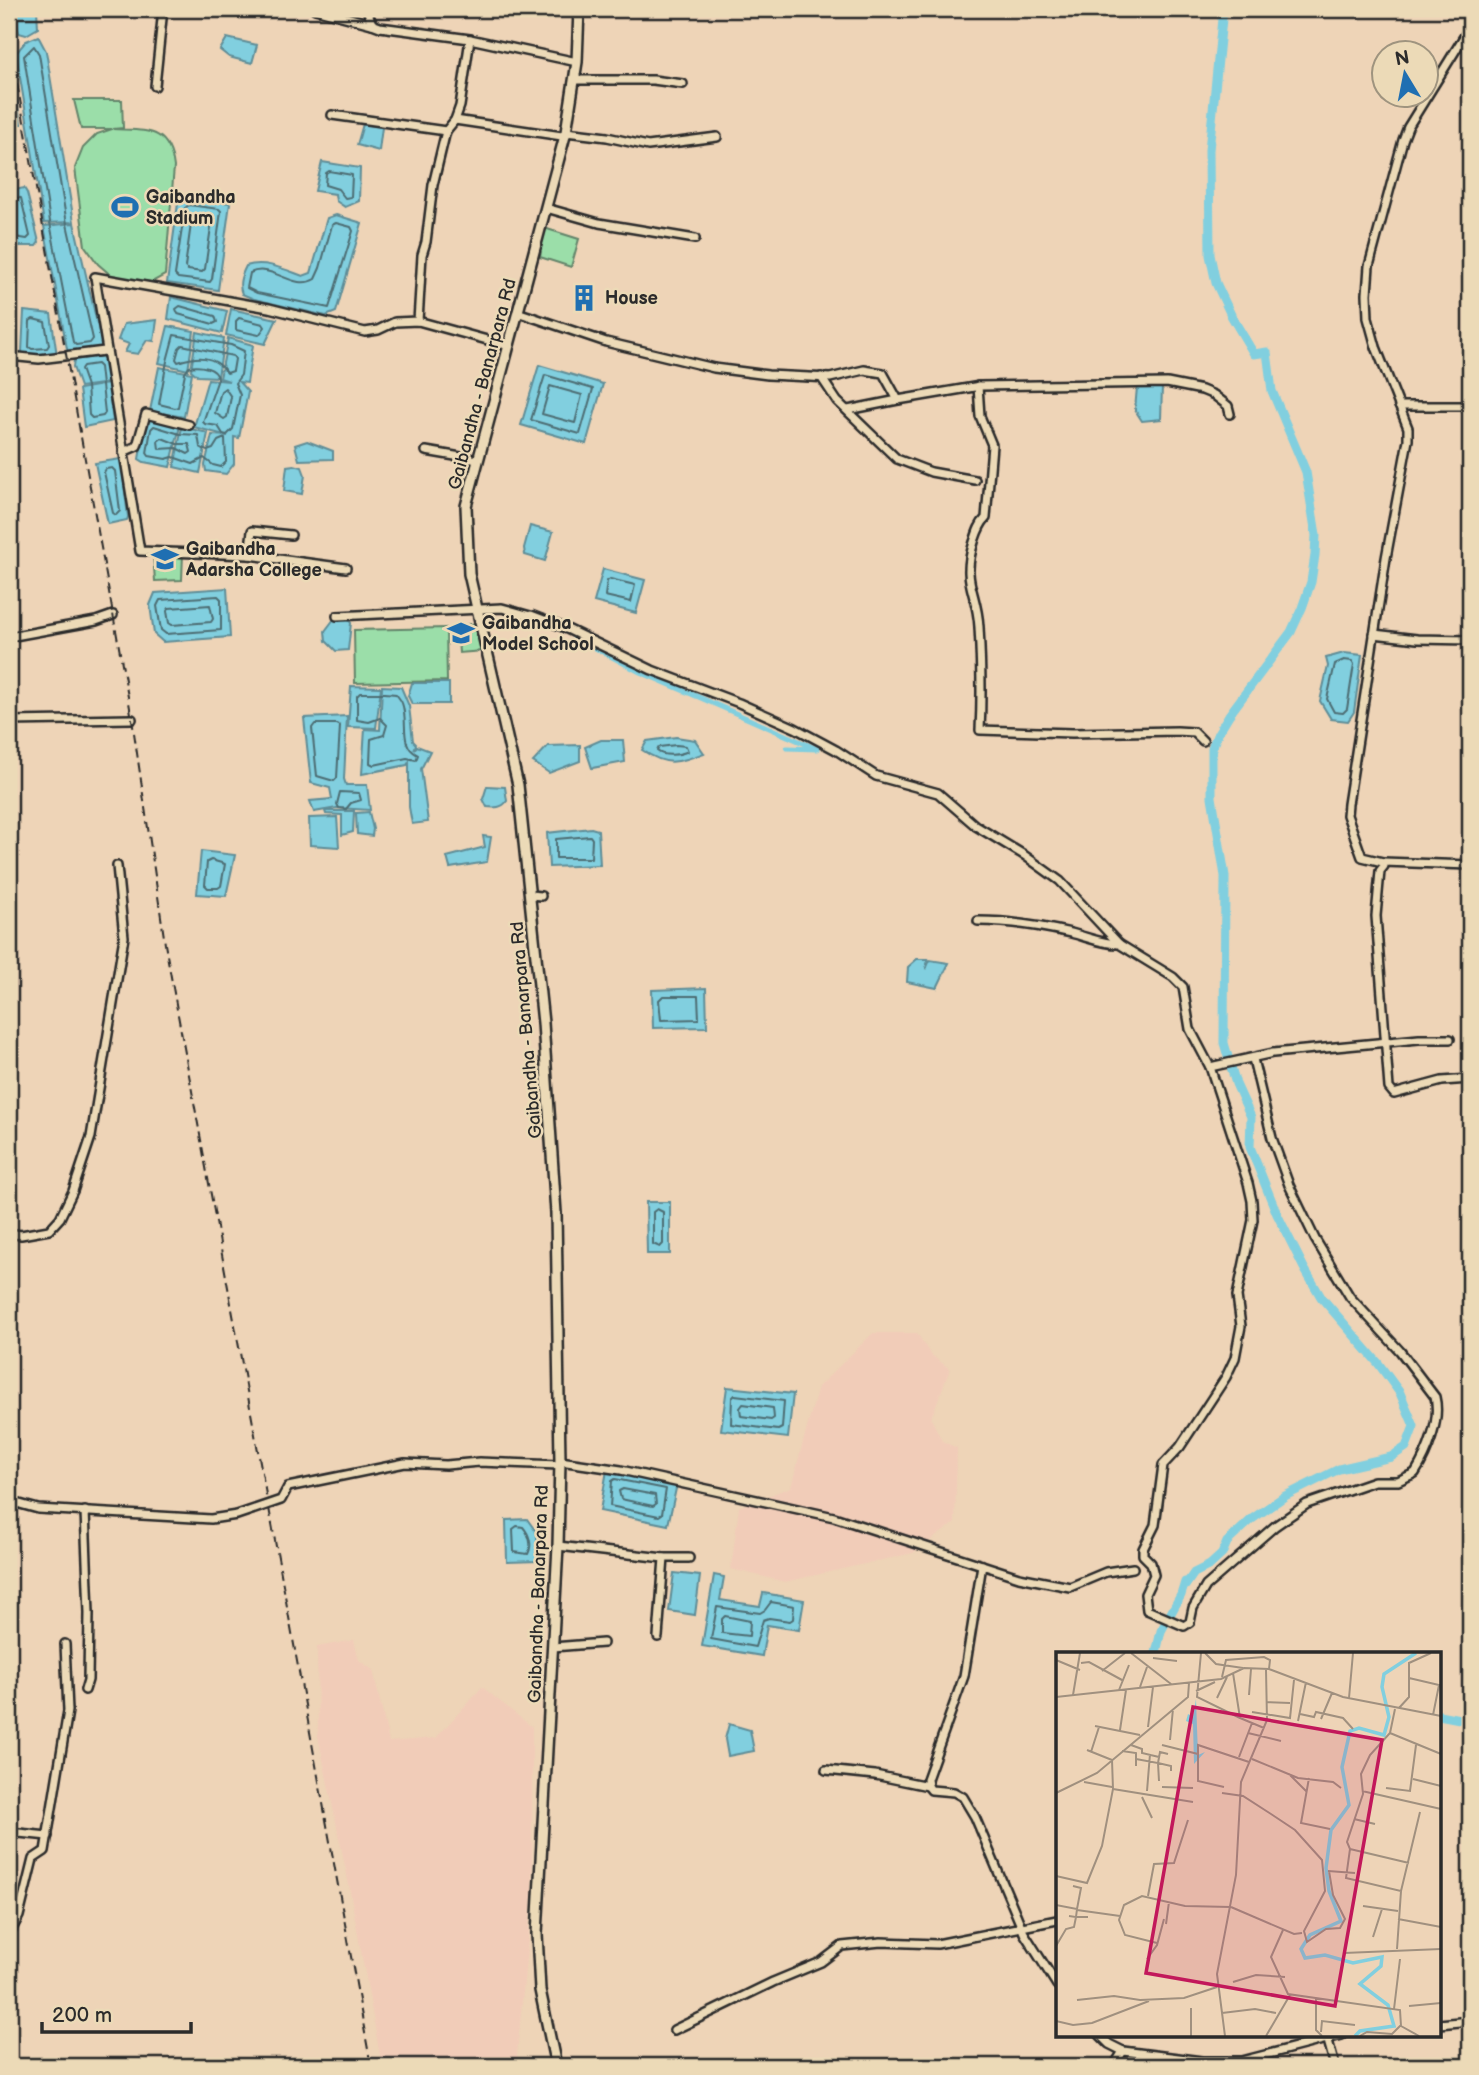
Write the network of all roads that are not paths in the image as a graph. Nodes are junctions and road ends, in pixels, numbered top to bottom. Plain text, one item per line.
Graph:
1 (163, 9) edge
2 (315, 9) edge
3 (367, 9) edge
4 (579, 9) edge
5 (372, 23) junction
6 (1470, 27) edge
7 (470, 39) junction
8 (577, 62) junction
9 (575, 80) junction
10 (683, 84) dead end
11 (155, 86) dead end
12 (332, 115) dead end
13 (455, 120) junction
14 (446, 131) junction
15 (566, 132) junction
16 (717, 137) dead end
17 (546, 208) junction
18 (695, 239) dead end
19 (517, 312) junction
20 (418, 321) junction
21 (509, 346) junction
22 (105, 351) junction
23 (9, 356) edge
24 (821, 377) junction
25 (978, 386) junction
26 (898, 400) junction
27 (1399, 406) junction
28 (1470, 406) edge
29 (848, 410) junction
30 (1230, 414) dead end
31 (189, 425) dead end
32 (426, 451) dead end
33 (123, 452) junction
34 (478, 460) junction
35 (975, 480) dead end
36 (291, 535) dead end
37 (249, 555) junction
38 (346, 568) dead end
39 (478, 610) junction
40 (113, 615) dead end
41 (337, 615) dead end
42 (548, 622) dead end
43 (1374, 634) junction
44 (9, 637) edge
45 (1470, 640) edge
46 (132, 719) dead end
47 (9, 721) edge
48 (1203, 741) dead end
49 (1383, 862) junction
50 (1470, 865) edge
51 (117, 866) dead end
52 (531, 895) junction
53 (541, 896) dead end
54 (978, 921) dead end
55 (1119, 944) junction
56 (1450, 1039) dead end
57 (1385, 1041) junction
58 (1249, 1059) junction
59 (1211, 1066) junction
60 (1470, 1079) edge
61 (9, 1233) edge
62 (560, 1463) junction
63 (9, 1501) edge
64 (85, 1511) junction
65 (558, 1546) junction
66 (664, 1558) junction
67 (688, 1558) dead end
68 (982, 1565) junction
69 (1133, 1568) dead end
70 (658, 1637) dead end
71 (603, 1643) dead end
72 (65, 1644) dead end
73 (553, 1647) junction
74 (85, 1690) dead end
75 (826, 1770) dead end
76 (928, 1786) junction
77 (9, 1832) edge
78 (48, 1836) junction
79 (1056, 1920) edge
80 (1021, 1927) junction
81 (9, 1935) edge
82 (1056, 1983) edge
83 (1470, 2021) edge
84 (1440, 2024) edge
85 (674, 2030) dead end
86 (1101, 2036) edge
87 (1334, 2036) edge
88 (1327, 2037) junction
89 (1307, 2039) edge
90 (1123, 2051) junction
91 (556, 2066) edge
92 (1114, 2066) edge
93 (1335, 2066) edge

1 - 11 street
2 - 5 street
3 - 5 street
4 - 8 main road, Gaibandha - Banarpara Rd
5 - 7 street
6 - 27 street
7 - 8 street
7 - 13 street
8 - 9 main road, Gaibandha - Banarpara Rd
9 - 10 street
9 - 15 main road, Gaibandha - Banarpara Rd
12 - 14 street
13 - 14 street
13 - 15 street
14 - 20 street
15 - 16 street
15 - 17 main road, Gaibandha - Banarpara Rd
17 - 18 street
17 - 19 main road, Gaibandha - Banarpara Rd
19 - 21 main road, Gaibandha - Banarpara Rd
19 - 24 street
20 - 21 street
20 - 22 street
21 - 34 main road, Gaibandha - Banarpara Rd
22 - 23 street
22 - 33 street
24 - 26 street
24 - 29 street
25 - 26 street
25 - 30 street
25 - 48 street
26 - 29 street
27 - 28 street
27 - 43 street
29 - 35 street
31 - 33 street
32 - 34 street
33 - 37 street
34 - 39 main road, Gaibandha - Banarpara Rd
36 - 37 street
37 - 38 street
39 - 41 street
39 - 42 street
39 - 52 main road, Gaibandha - Banarpara Rd
39 - 55 street, bridge
40 - 44 street
43 - 45 street
43 - 49 street
46 - 47 street
49 - 50 street
49 - 57 street
51 - 61 street
52 - 53 street
52 - 62 main road, Gaibandha - Banarpara Rd
54 - 55 street
55 - 59 street
56 - 57 street
57 - 58 street
57 - 60 street
58 - 59 street
58 - 59 street
62 - 64 street
62 - 65 main road, Gaibandha - Banarpara Rd
62 - 68 street
63 - 64 street
64 - 74 street
65 - 66 street
65 - 73 main road, Gaibandha - Banarpara Rd
66 - 67 street
66 - 70 street
68 - 69 street
68 - 76 street
71 - 73 street
72 - 78 street
73 - 91 main road, Gaibandha - Banarpara Rd
75 - 76 street
76 - 80 street
77 - 78 street
78 - 81 street
79 - 80 street
80 - 82 street
80 - 85 street
83 - 84 street
86 - 90 street
87 - 88 street
88 - 89 street
88 - 93 street
89 - 90 street
90 - 92 street

